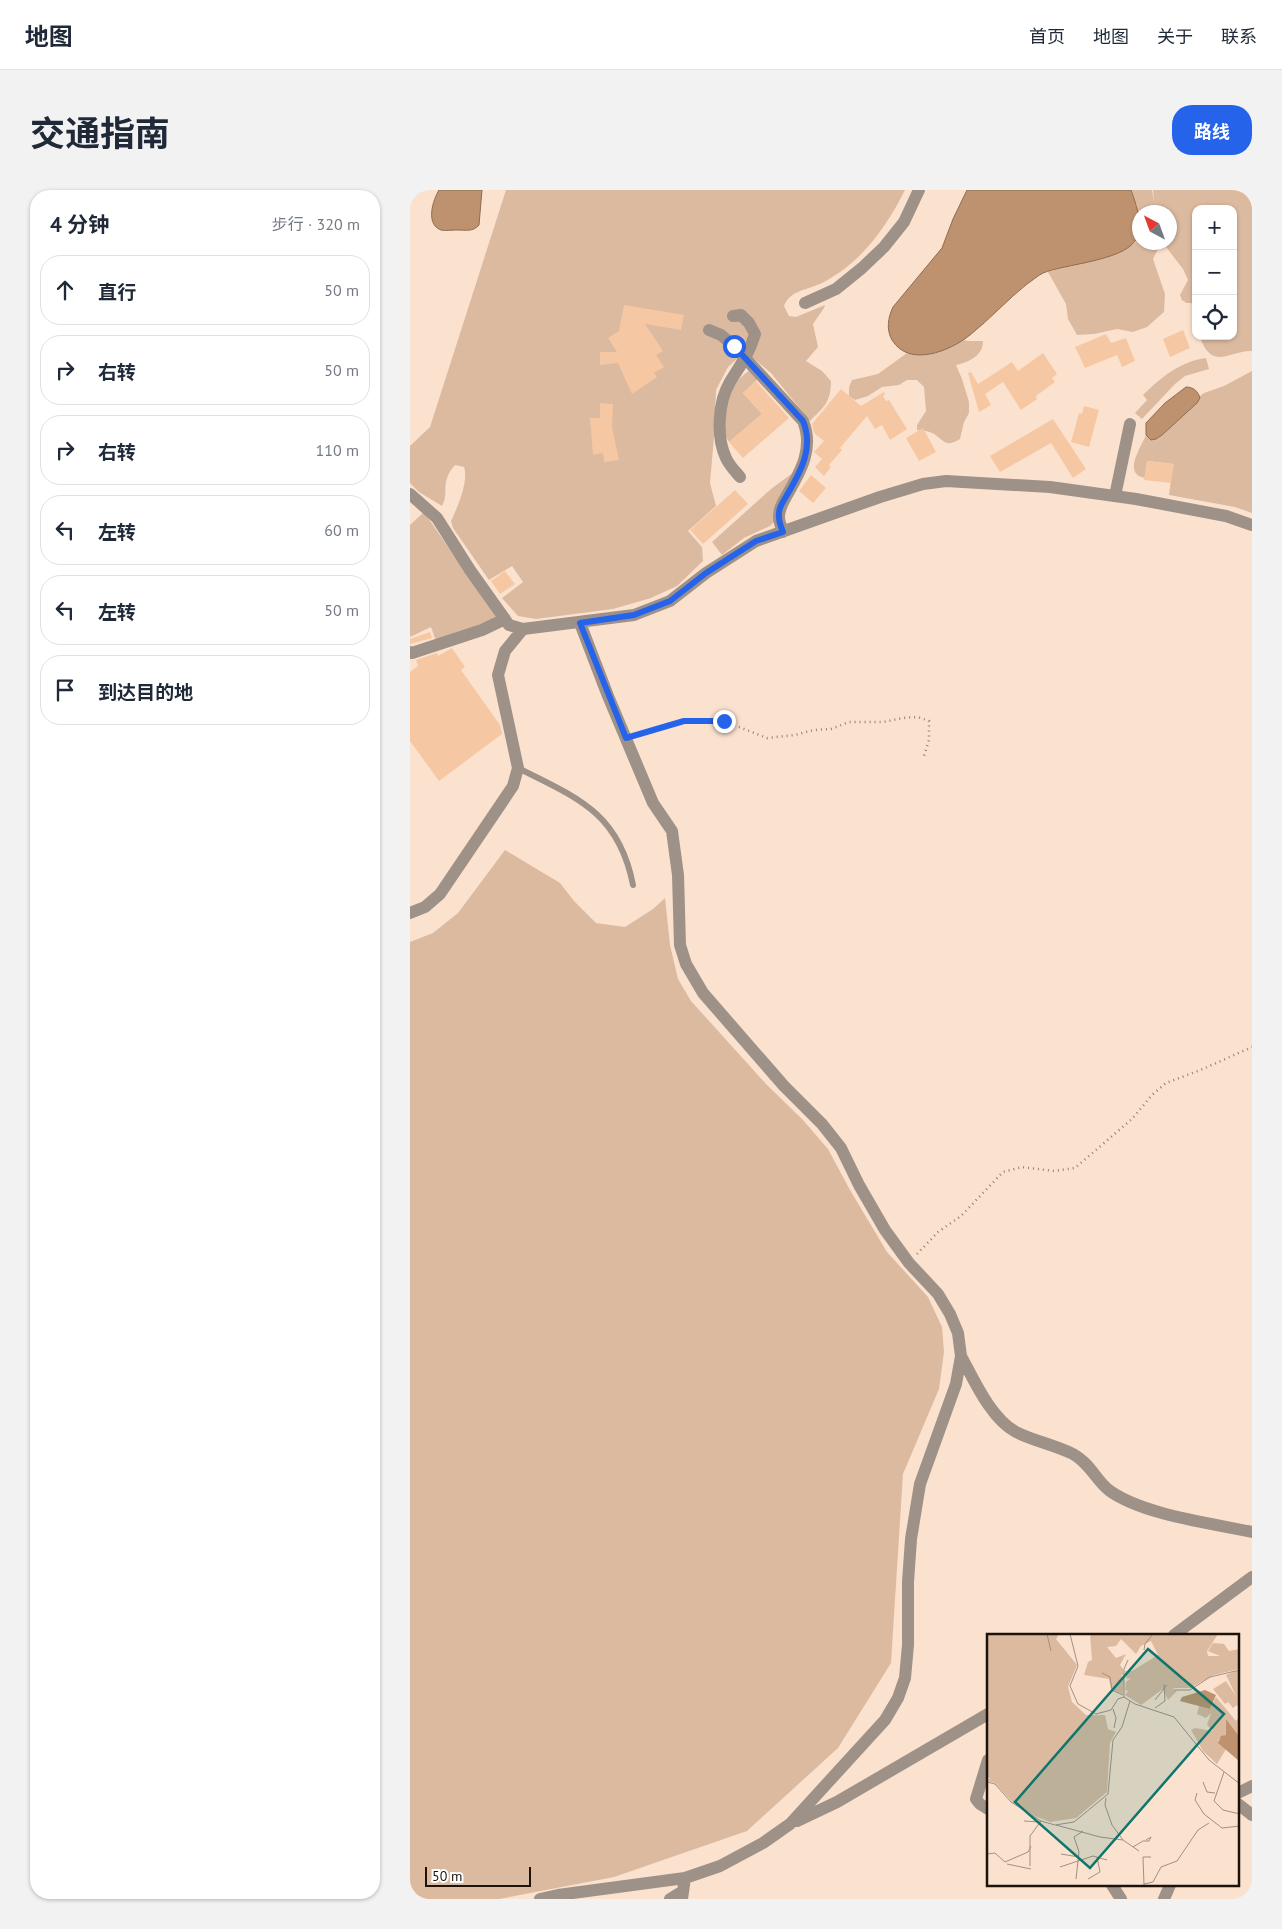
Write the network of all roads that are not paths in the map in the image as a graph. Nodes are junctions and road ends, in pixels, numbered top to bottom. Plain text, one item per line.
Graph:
1 (919, 190) edge
2 (805, 303) dead end
3 (733, 316) dead end
4 (709, 330) dead end
5 (746, 359) junction
6 (1130, 424) dead end
7 (740, 477) dead end
8 (410, 494) edge
9 (1114, 496) junction
10 (1252, 525) edge
11 (783, 532) junction
12 (505, 620) junction
13 (580, 623) junction
14 (523, 629) junction
15 (410, 652) edge
16 (518, 768) junction
17 (632, 884) dead end
18 (410, 913) edge
19 (961, 1356) junction
20 (1252, 1532) edge
21 (1252, 1577) edge
22 (1175, 1634) edge
23 (987, 1715) edge
24 (987, 1763) edge
25 (1252, 1786) edge
26 (1239, 1792) edge
27 (1239, 1805) edge
28 (987, 1808) edge
29 (1252, 1815) edge
30 (790, 1824) junction
31 (684, 1878) junction
32 (1170, 1886) edge
33 (682, 1895) edge
34 (540, 1899) edge
35 (670, 1899) edge
36 (1164, 1899) edge

1 - 2 street
3 - 5 street
4 - 5 street
5 - 7 street
5 - 11 street
6 - 9 street
8 - 12 street
9 - 10 street
9 - 11 street
11 - 13 street
12 - 14 street
12 - 15 street
13 - 14 street
13 - 19 street
14 - 16 street
16 - 17 lane
16 - 18 street
19 - 20 street
19 - 30 street
21 - 22 street
23 - 30 street
24 - 28 street
25 - 26 street
27 - 29 street
30 - 31 street
31 - 33 street
31 - 34 street
32 - 36 street
33 - 35 street

